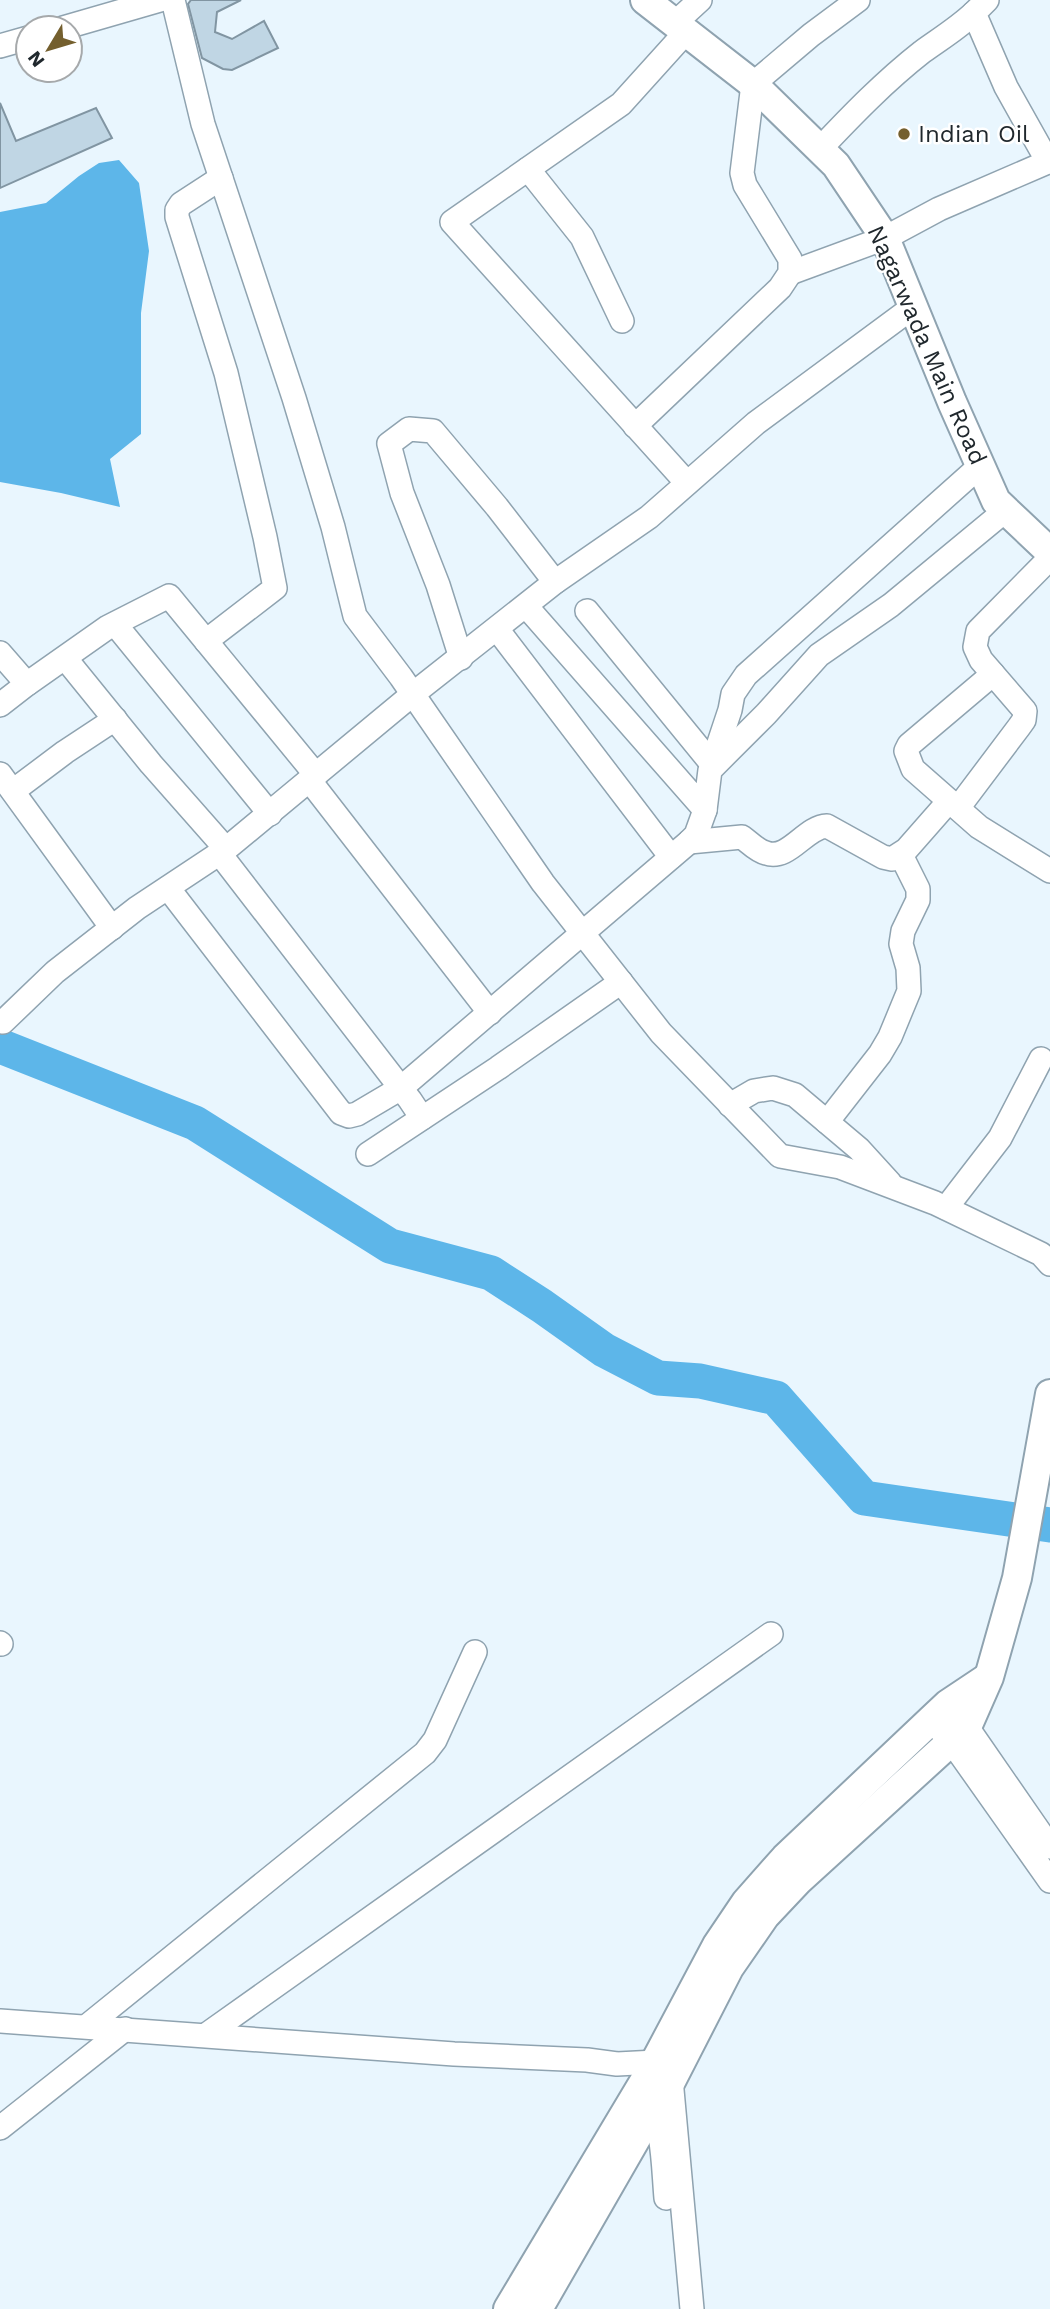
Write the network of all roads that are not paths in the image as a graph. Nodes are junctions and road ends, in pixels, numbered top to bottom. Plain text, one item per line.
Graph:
1 (160, 0) edge
2 (173, 0) edge
3 (645, 0) edge
4 (700, 0) edge
5 (858, 0) edge
6 (980, 6) edge
7 (84, 22) edge
8 (680, 28) junction
9 (753, 84) junction
10 (820, 149) junction
11 (1049, 162) edge
12 (528, 169) junction
13 (222, 178) junction
14 (885, 238) junction
15 (790, 273) junction
16 (913, 307) junction
17 (622, 321) dead end
18 (635, 426) junction
19 (980, 466) junction
20 (687, 484) junction
21 (1006, 510) junction
22 (1050, 552) edge
23 (1050, 558) edge
24 (555, 582) junction
25 (526, 606) junction
26 (587, 611) dead end
27 (115, 624) junction
28 (497, 629) junction
29 (206, 641) junction
30 (0, 653) edge
31 (461, 657) junction
32 (65, 658) junction
33 (993, 674) junction
34 (27, 684) junction
35 (413, 694) junction
36 (0, 705) edge
37 (115, 719) junction
38 (711, 767) junction
39 (313, 778) junction
40 (6, 782) edge
41 (953, 804) junction
42 (705, 810) junction
43 (270, 814) junction
44 (680, 849) junction
45 (223, 851) junction
46 (901, 855) junction
47 (1050, 871) edge
48 (168, 888) junction
49 (112, 928) junction
50 (582, 932) junction
51 (621, 982) junction
52 (490, 1013) junction
53 (3, 1021) dead end
54 (1041, 1059) dead end
55 (401, 1088) junction
56 (730, 1105) junction
57 (422, 1118) junction
58 (827, 1122) junction
59 (368, 1154) dead end
60 (895, 1188) junction
61 (946, 1208) junction
62 (1050, 1264) edge
63 (1050, 1394) edge
64 (771, 1634) dead end
65 (475, 1652) dead end
66 (989, 1677) junction
67 (940, 1712) junction
68 (959, 1734) junction
69 (1050, 1847) edge
70 (1050, 1881) edge
71 (0, 2021) edge
72 (87, 2026) junction
73 (125, 2029) junction
74 (206, 2035) junction
75 (617, 2064) junction
76 (663, 2070) junction
77 (647, 2098) junction
78 (0, 2128) edge
79 (508, 2309) edge
80 (538, 2309) edge
81 (677, 2309) edge
82 (692, 2309) edge

1 - 7 street
2 - 13 street
3 - 8 main road, Nagarwada Main Road
4 - 8 street
5 - 9 street
6 - 10 street
6 - 11 street
8 - 9 main road, Nagarwada Main Road
8 - 12 street
9 - 10 main road, Nagarwada Main Road
9 - 15 street
10 - 14 main road, Nagarwada Main Road
11 - 14 street
12 - 17 street
12 - 18 street
13 - 29 street
13 - 35 street
14 - 15 street
14 - 16 main road, Nagarwada Main Road
15 - 18 street
16 - 19 main road, Nagarwada Main Road
16 - 20 street
18 - 20 street
19 - 21 main road, Nagarwada Main Road
19 - 38 street
20 - 24 street
21 - 22 main road, Nagarwada Main Road
21 - 38 street
23 - 33 street
24 - 25 street
24 - 31 street
25 - 28 street
25 - 42 street
26 - 38 street
27 - 29 street
27 - 32 street
27 - 43 street
28 - 31 street
28 - 44 street
29 - 39 street
30 - 34 street
31 - 35 street
32 - 34 street
32 - 37 street
33 - 41 street
33 - 41 street
34 - 36 street
35 - 39 street
35 - 50 street
37 - 40 street
37 - 45 street
38 - 42 street
39 - 43 street
39 - 52 street
40 - 49 street
41 - 46 street
41 - 47 street
42 - 44 street
43 - 45 street
44 - 46 street
44 - 50 street
45 - 48 street
45 - 55 street
46 - 58 street
48 - 49 street
48 - 55 street
49 - 53 street
50 - 51 street
50 - 52 street
51 - 56 street
51 - 57 street
52 - 55 street
54 - 61 street
55 - 57 street
56 - 58 street
56 - 60 street
57 - 59 street
58 - 60 street
60 - 61 street
61 - 62 street
63 - 66 main road
64 - 74 street
65 - 72 street
66 - 67 main road
66 - 68 main road
67 - 68 street
67 - 76 main road
68 - 69 street
68 - 70 street
68 - 76 main road
71 - 72 street
72 - 73 street
73 - 74 street
73 - 78 street
74 - 75 street
75 - 76 street
75 - 77 street
76 - 77 main road
76 - 82 street
77 - 79 main road
77 - 80 main road
77 - 81 street

